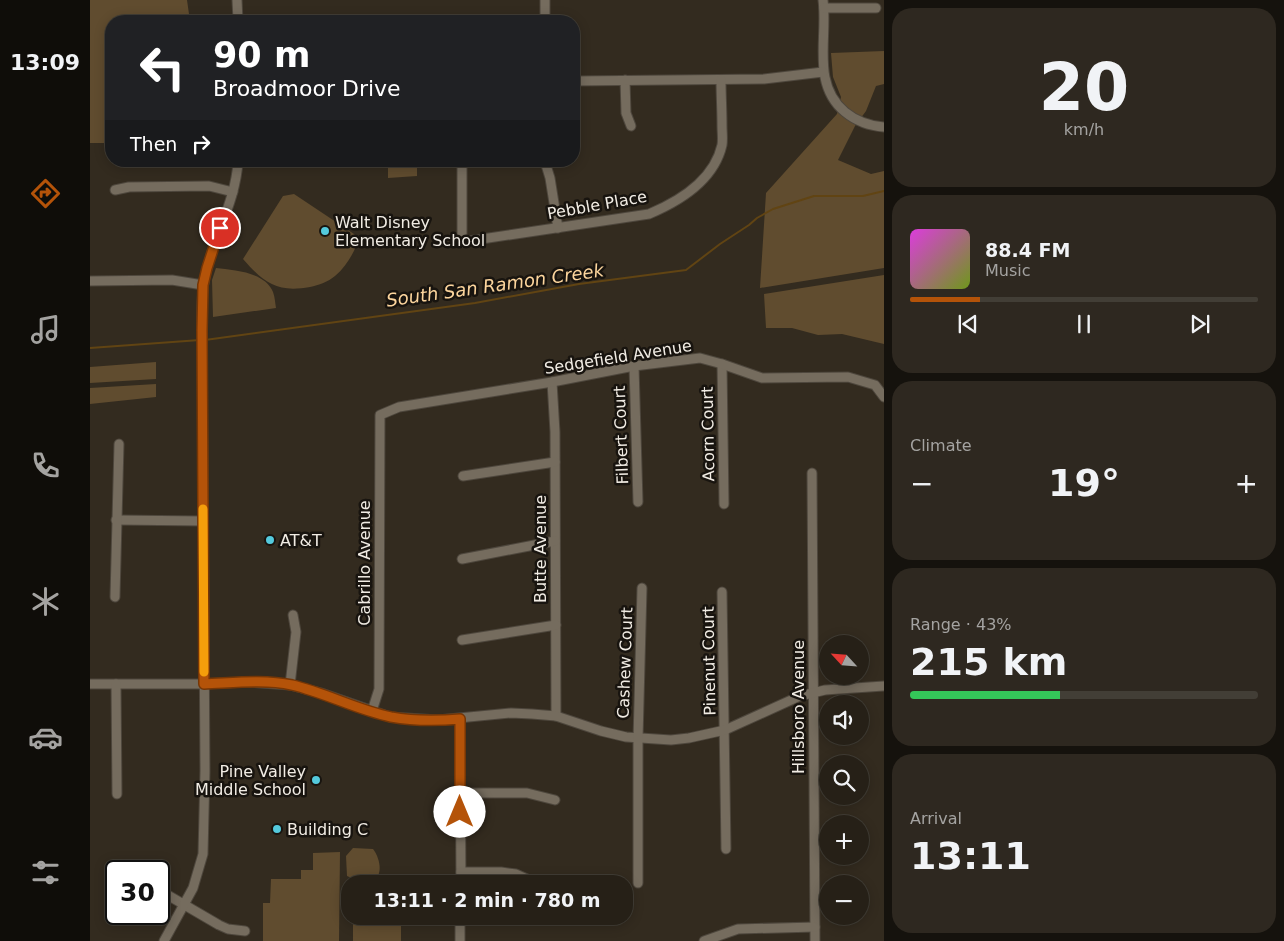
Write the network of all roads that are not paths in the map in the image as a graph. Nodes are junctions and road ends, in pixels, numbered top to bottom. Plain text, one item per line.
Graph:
1 (237, 0) edge
2 (545, 0) edge
3 (824, 4) edge
4 (876, 8) dead end
5 (238, 15) edge
6 (545, 15) edge
7 (823, 72) junction
8 (580, 80) edge
9 (626, 80) junction
10 (721, 80) junction
11 (632, 126) dead end
12 (884, 127) edge
13 (237, 167) edge
14 (462, 167) edge
15 (547, 167) edge
16 (115, 190) dead end
17 (232, 192) junction
18 (558, 228) junction
19 (90, 281) edge
20 (203, 285) junction
21 (722, 364) junction
22 (634, 366) junction
23 (552, 382) junction
24 (884, 397) edge
25 (380, 414) joint
26 (119, 444) dead end
27 (555, 462) junction
28 (812, 473) dead end
29 (463, 476) dead end
30 (638, 502) dead end
31 (724, 504) dead end
32 (116, 520) junction
33 (203, 521) junction
34 (555, 541) junction
35 (462, 559) dead end
36 (642, 588) dead end
37 (722, 592) dead end
38 (115, 597) dead end
39 (293, 615) dead end
40 (556, 625) junction
41 (462, 640) dead end
42 (90, 684) edge
43 (116, 684) junction
44 (204, 684) junction
45 (290, 685) junction
46 (884, 686) edge
47 (813, 693) junction
48 (372, 711) junction
49 (556, 716) junction
50 (460, 719) junction
51 (725, 730) junction
52 (638, 739) junction
53 (460, 793) junction
54 (117, 794) dead end
55 (555, 800) dead end
56 (726, 849) dead end
57 (461, 872) joint
58 (518, 875) edge
59 (638, 882) dead end
60 (170, 896) edge
61 (185, 904) junction
62 (460, 925) edge
63 (815, 927) junction
64 (245, 931) dead end
65 (727, 936) edge
66 (164, 941) edge
67 (460, 941) edge
68 (704, 941) edge
69 (815, 941) edge

1 - 5 street
2 - 6 street
3 - 4 street
3 - 7 street
7 - 10 street
7 - 12 street
8 - 9 street
9 - 10 street
9 - 11 street
10 - 18 street, Pebble Place
13 - 17 street
14 - 18 street, Pebble Place
15 - 18 street
16 - 17 street
17 - 20 street
19 - 20 street
20 - 33 street
21 - 22 street, Sedgefield Avenue
21 - 24 street, Sedgefield Avenue
21 - 31 street, Acorn Court
22 - 23 street, Sedgefield Avenue
22 - 30 street, Filbert Court
23 - 25 street, Sedgefield Avenue
23 - 27 street, Butte Avenue
25 - 48 street, Cabrillo Avenue
26 - 32 street
27 - 29 street
27 - 34 street, Butte Avenue
28 - 47 street, Hillsboro Avenue
32 - 33 street
32 - 38 street
33 - 44 street
34 - 35 street
34 - 40 street, Butte Avenue
36 - 52 street, Cashew Court
37 - 51 street, Pinenut Court
39 - 45 street
40 - 41 street
40 - 49 street, Butte Avenue
42 - 43 street
43 - 44 street
43 - 54 street
44 - 45 street
44 - 61 street
45 - 48 street
46 - 47 street
47 - 51 street
47 - 63 street, Hillsboro Avenue
48 - 50 street
49 - 50 street
49 - 52 street
50 - 53 street
51 - 52 street
51 - 56 street, Pinenut Court
52 - 59 street, Cashew Court
53 - 55 street
53 - 57 street
57 - 58 street
60 - 61 street
61 - 64 street
61 - 66 street
62 - 67 street
63 - 65 street
63 - 69 street, Hillsboro Avenue
65 - 68 street

